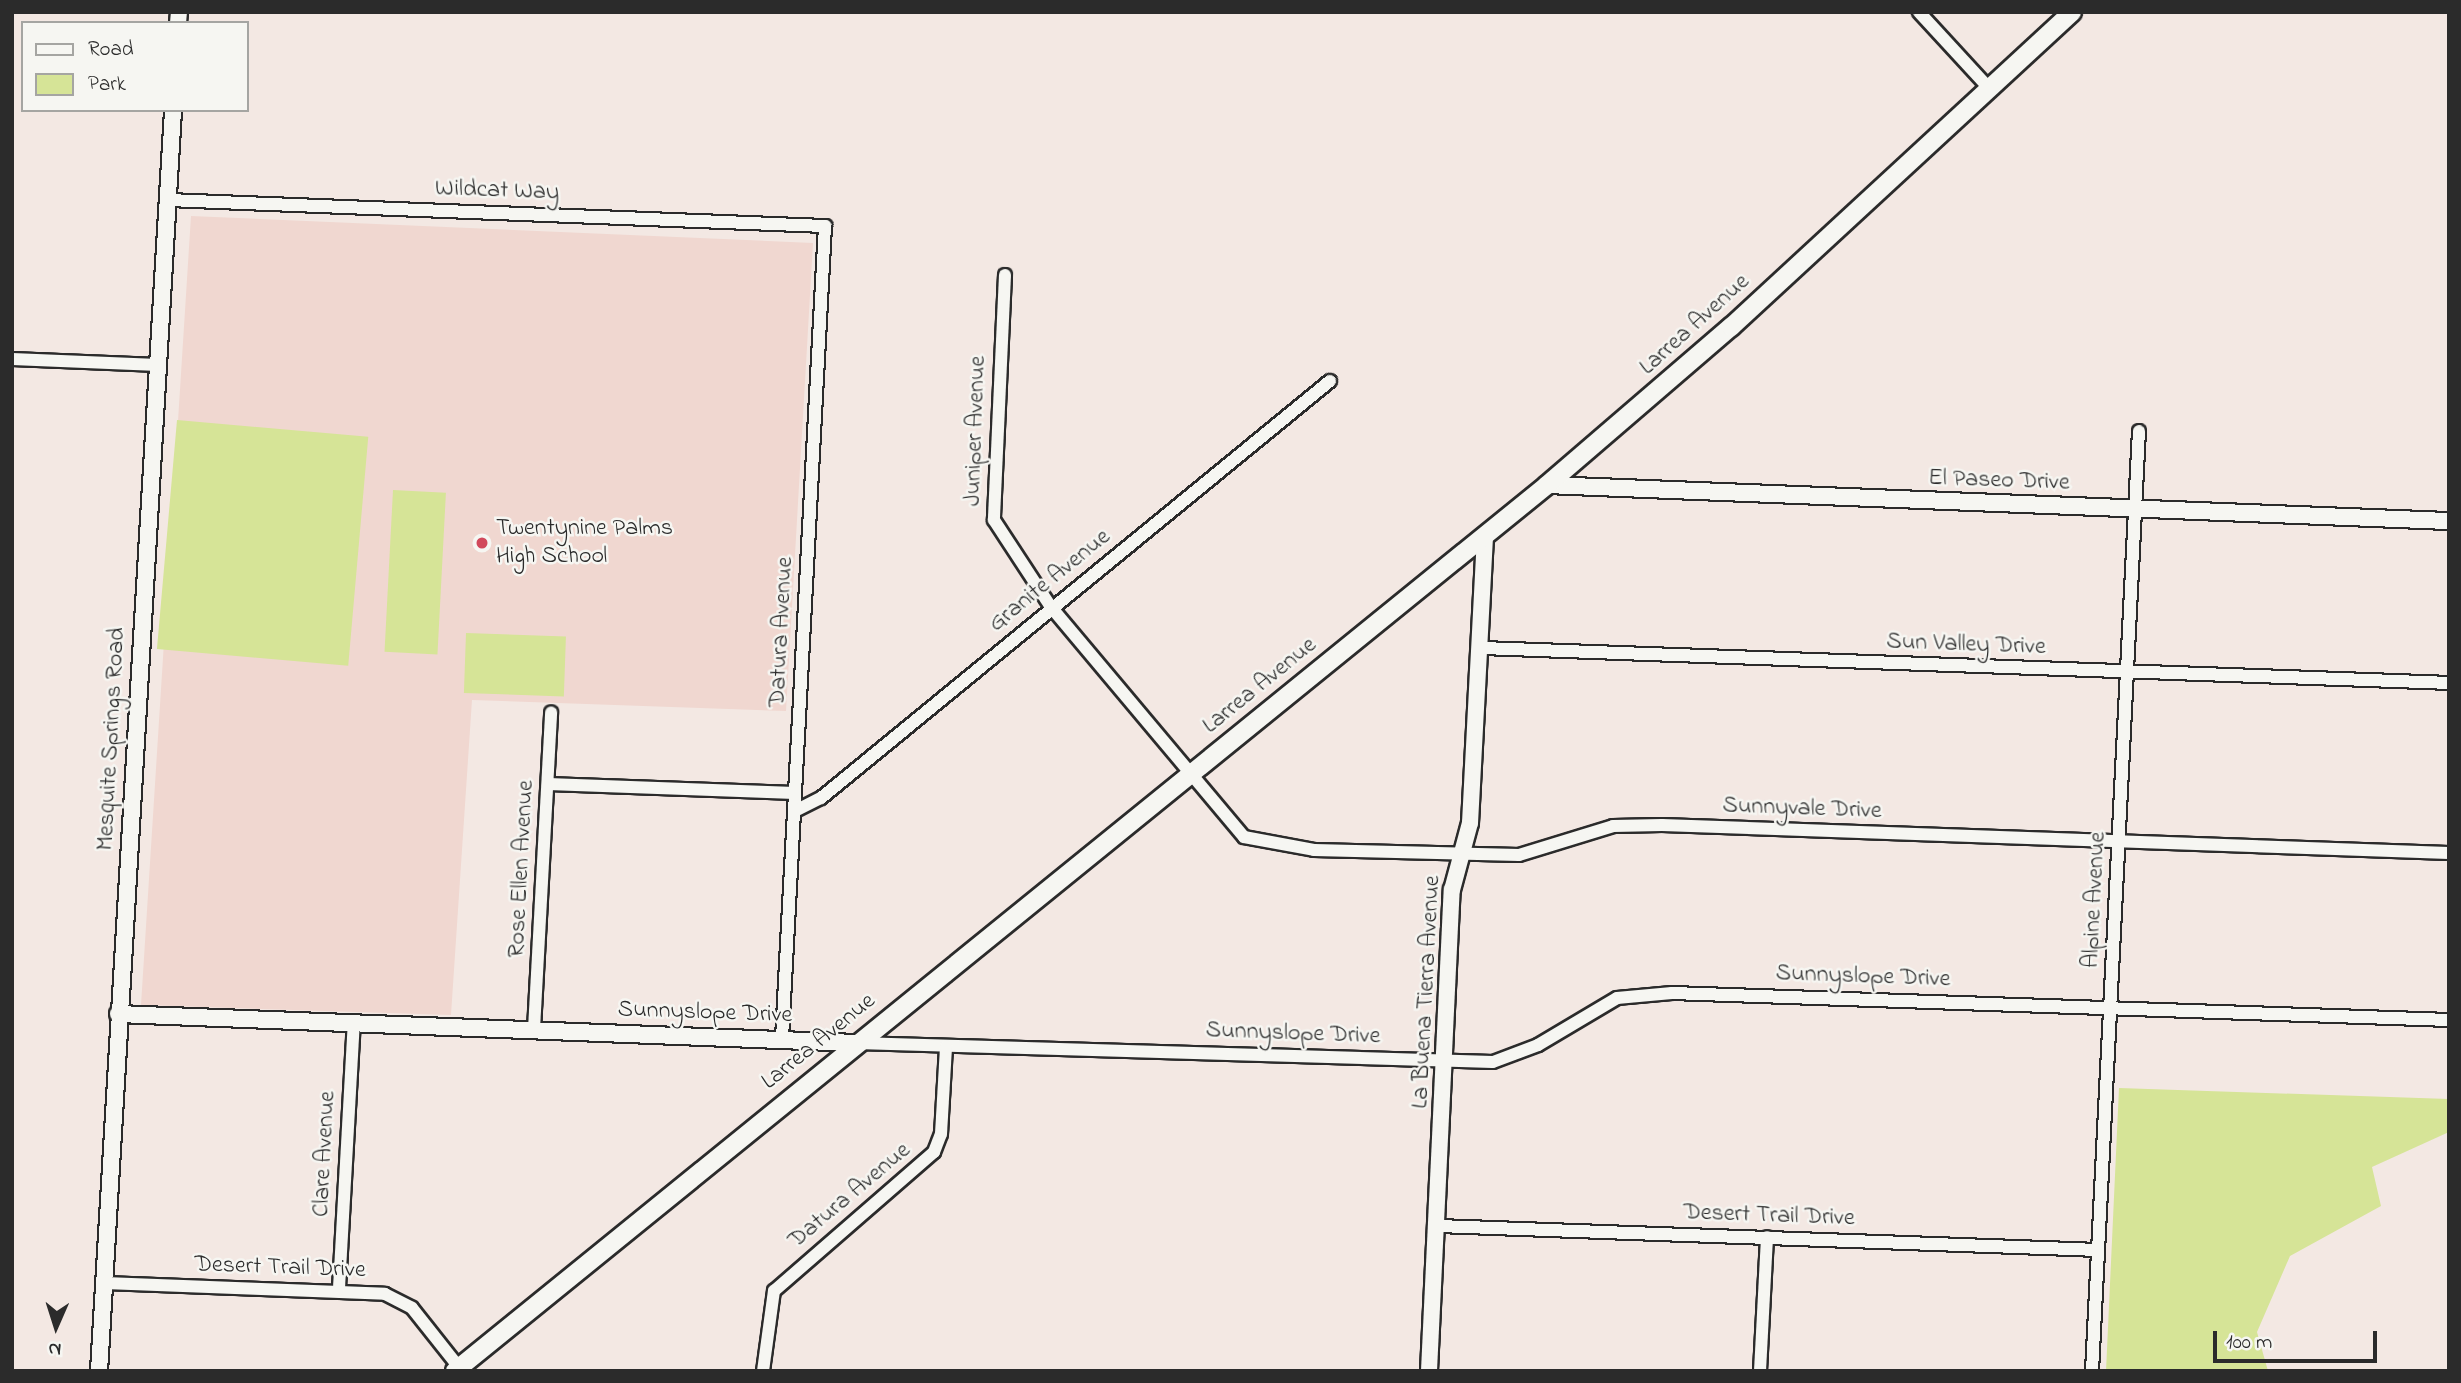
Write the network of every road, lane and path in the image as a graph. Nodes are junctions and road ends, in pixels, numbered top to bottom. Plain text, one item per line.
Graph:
1 (1919, 12) edge
2 (2072, 12) edge
3 (1989, 88) junction
4 (173, 112) edge
5 (168, 200) junction
6 (825, 226) joint
7 (1005, 275) dead end
8 (12, 359) edge
9 (158, 365) junction
10 (1330, 381) dead end
11 (2139, 431) dead end
12 (1547, 485) junction
13 (2136, 509) junction
14 (2449, 520) edge
15 (1485, 535) junction
16 (1051, 607) junction
17 (1482, 648) junction
18 (2127, 672) junction
19 (2449, 683) edge
20 (551, 712) dead end
21 (1189, 775) junction
22 (548, 784) junction
23 (795, 793) junction
24 (794, 811) junction
25 (2119, 842) junction
26 (1460, 853) junction
27 (2449, 853) edge
28 (2112, 1008) junction
29 (118, 1014) junction
30 (2449, 1020) edge
31 (354, 1023) junction
32 (534, 1029) junction
33 (782, 1039) junction
34 (856, 1043) junction
35 (946, 1046) junction
36 (1444, 1062) junction
37 (1438, 1226) junction
38 (1767, 1237) junction
39 (2098, 1250) junction
40 (105, 1283) junction
41 (339, 1288) junction
42 (459, 1369) edge
43 (99, 1371) edge
44 (763, 1371) edge
45 (1429, 1371) edge
46 (1760, 1371) edge
47 (2092, 1371) edge

1 - 3 street
2 - 3 main road, Larrea Avenue
3 - 12 main road, Larrea Avenue
4 - 5 street, Mesquite Springs Road
5 - 6 street, Wildcat Way
5 - 9 street, Mesquite Springs Road
6 - 23 street, Datura Avenue
7 - 16 street, Juniper Avenue
8 - 9 street
9 - 29 street, Mesquite Springs Road
10 - 16 street, Granite Avenue
11 - 13 street, Alpine Avenue
12 - 13 street, El Paseo Drive
12 - 15 main road, Larrea Avenue
13 - 14 street, El Paseo Drive
13 - 18 street, Alpine Avenue
15 - 17 street, La Buena Tierra Avenue
15 - 21 main road, Larrea Avenue
16 - 21 street, Juniper Avenue
16 - 24 street, Granite Avenue
17 - 18 street, Sun Valley Drive
17 - 26 street, La Buena Tierra Avenue
18 - 19 street, Sun Valley Drive
18 - 25 street, Alpine Avenue
20 - 22 street, Rose Ellen Avenue
21 - 26 street, Sunnyvale Drive
21 - 34 main road, Larrea Avenue
22 - 23 street
22 - 32 street, Rose Ellen Avenue
23 - 24 street, Datura Avenue
24 - 33 street, Datura Avenue
25 - 26 street, Sunnyvale Drive
25 - 27 street, Sunnyvale Drive
25 - 28 street, Alpine Avenue
26 - 36 street, La Buena Tierra Avenue
28 - 30 street, Sunnyslope Drive
28 - 36 street, Sunnyslope Drive
28 - 39 street, Alpine Avenue
29 - 31 street, Sunnyslope Drive
29 - 40 street, Mesquite Springs Road
31 - 32 street, Sunnyslope Drive
31 - 41 street, Clare Avenue
32 - 33 street, Sunnyslope Drive
33 - 34 street, Sunnyslope Drive
34 - 35 street, Sunnyslope Drive
34 - 42 main road, Larrea Avenue
35 - 36 street, Sunnyslope Drive
35 - 44 street, Datura Avenue
36 - 37 street, La Buena Tierra Avenue
37 - 38 street, Desert Trail Drive
37 - 45 street, La Buena Tierra Avenue
38 - 39 street, Desert Trail Drive
38 - 46 street
39 - 47 street, Alpine Avenue
40 - 41 street, Desert Trail Drive
40 - 43 street, Mesquite Springs Road
41 - 42 street, Desert Trail Drive

